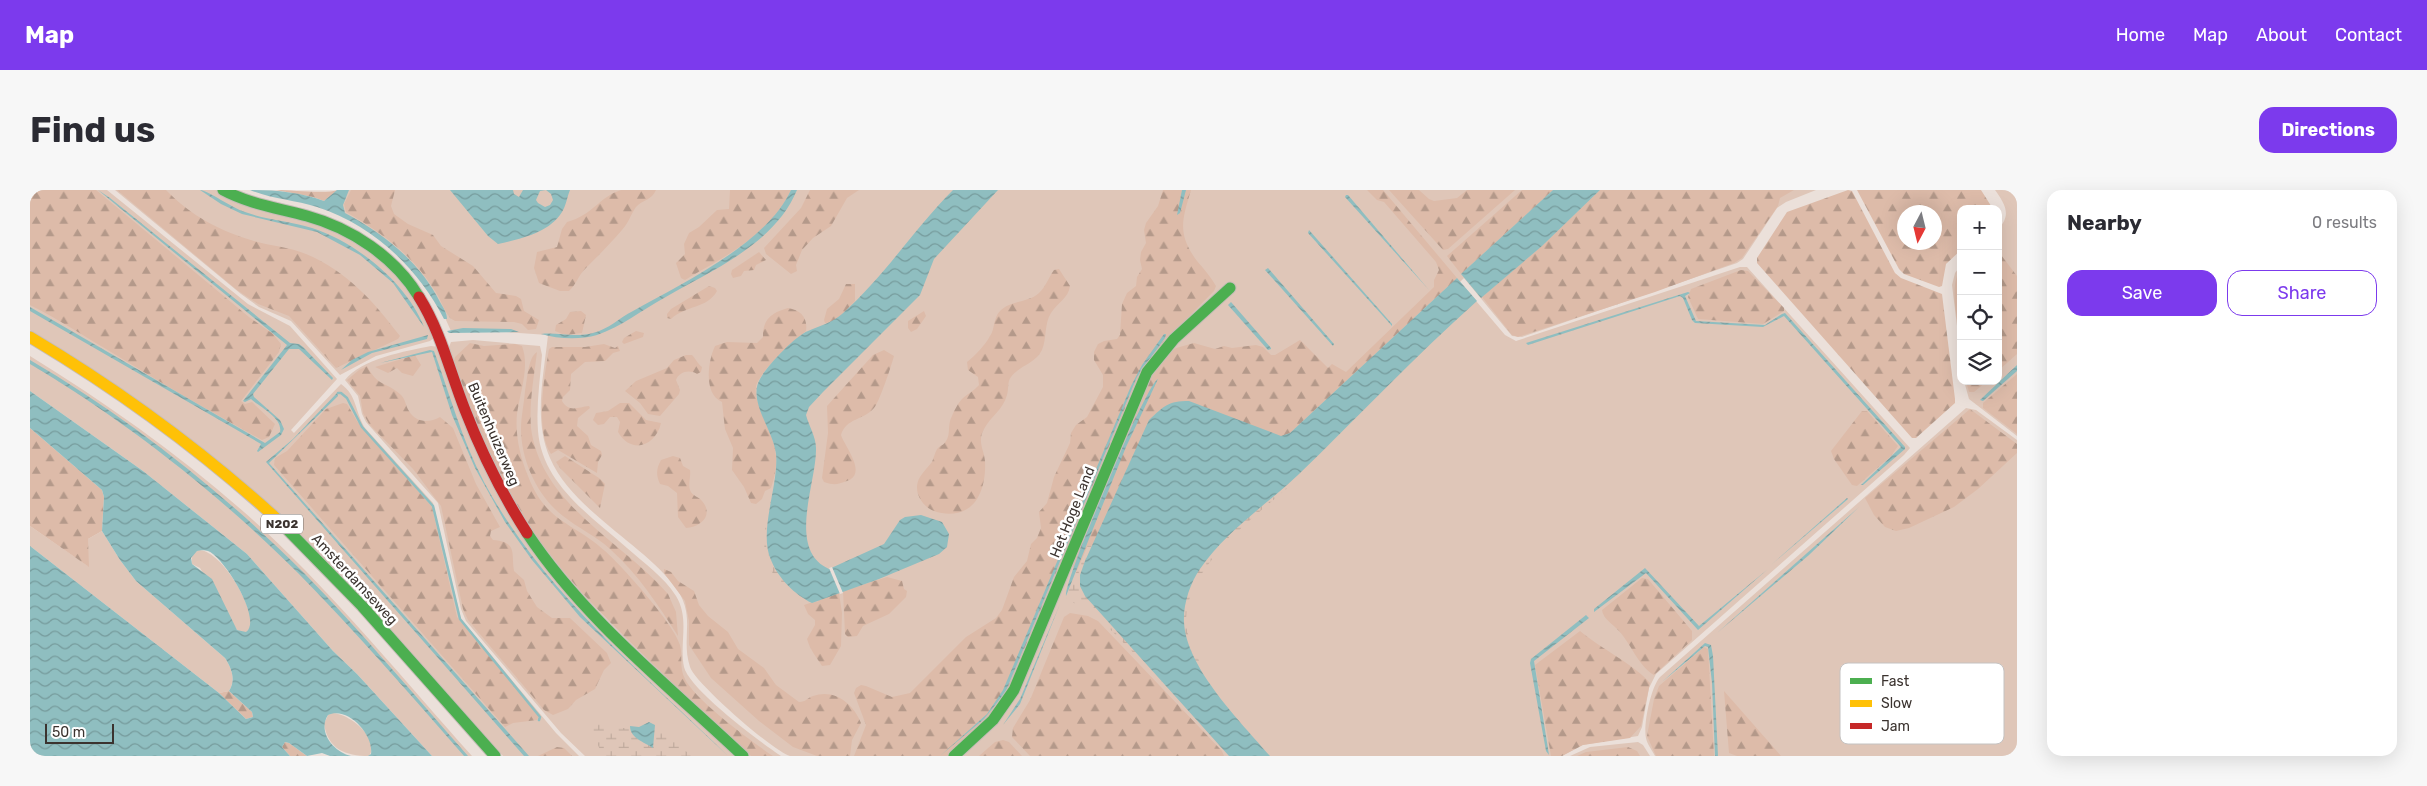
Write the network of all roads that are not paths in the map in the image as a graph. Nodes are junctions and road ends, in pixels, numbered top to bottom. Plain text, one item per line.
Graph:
1 (223, 190) edge
2 (1230, 288) dead end
3 (30, 337) edge
4 (495, 756) edge
5 (743, 756) edge
6 (954, 756) edge

1 - 5 street, Buitenhuizerweg
2 - 6 street, Het Hoge Land
3 - 4 street, Amsterdamseweg / N202

